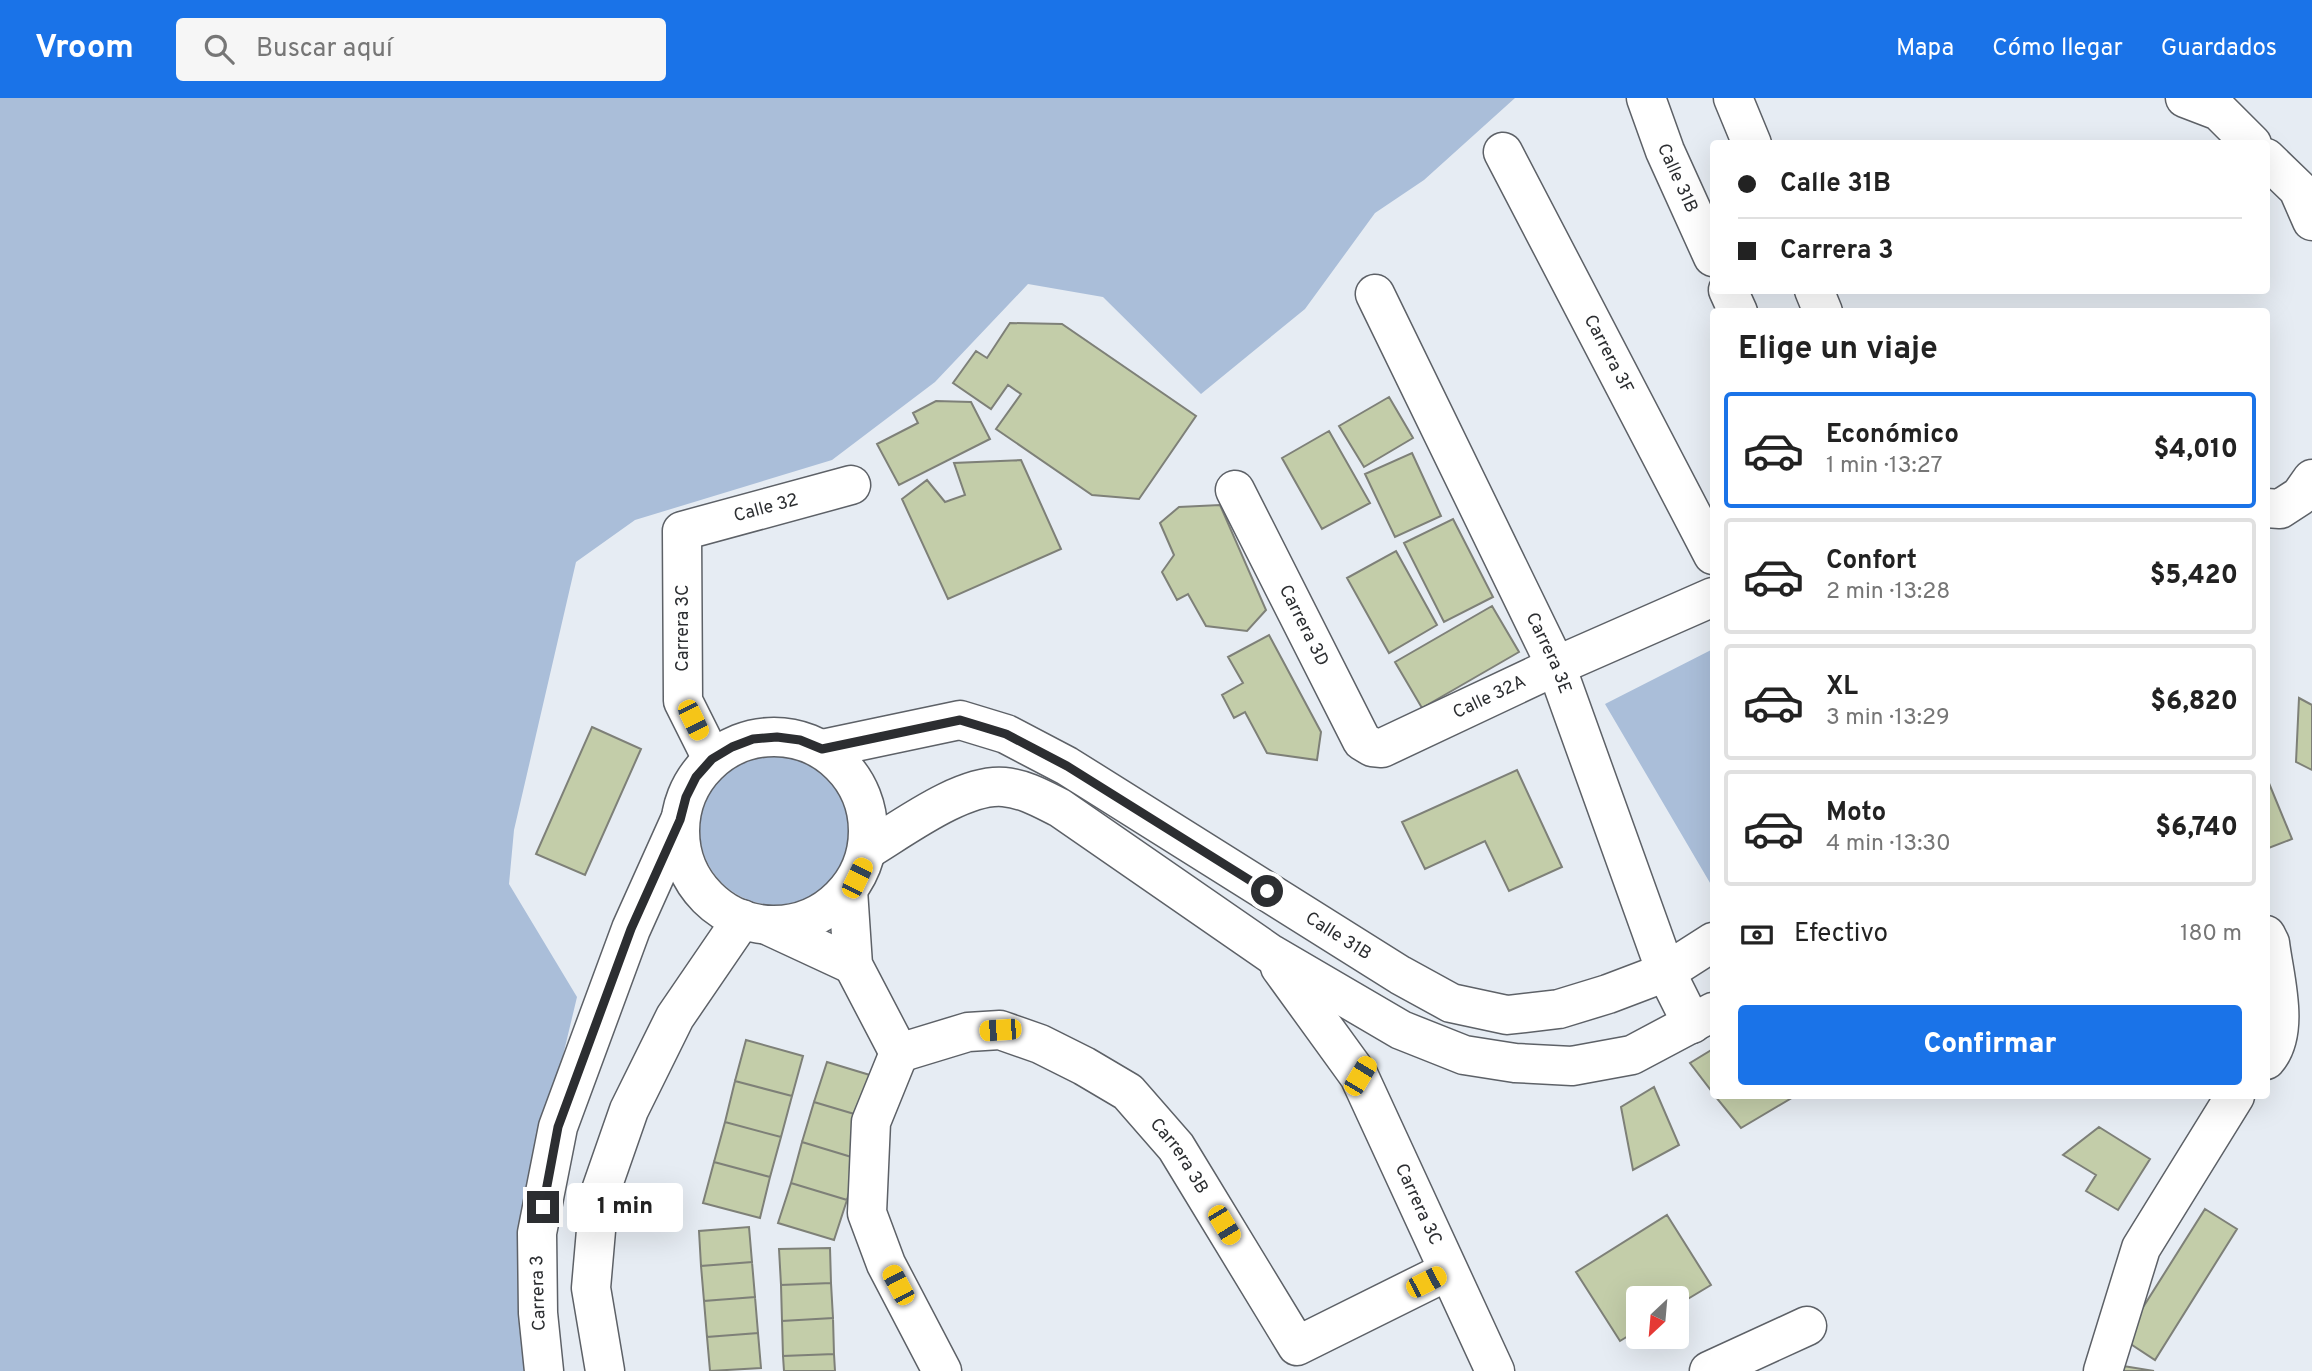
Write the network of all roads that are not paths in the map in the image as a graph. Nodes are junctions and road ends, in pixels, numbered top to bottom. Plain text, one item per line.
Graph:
1 (1646, 98) edge
2 (1733, 98) edge
3 (2185, 98) edge
4 (1750, 140) edge
5 (2248, 140) edge
6 (1503, 152) dead end
7 (2270, 162) edge
8 (2312, 221) edge
9 (1710, 250) edge
10 (1375, 294) dead end
11 (2312, 479) edge
12 (850, 485) dead end
13 (1235, 490) dead end
14 (2270, 508) edge
15 (682, 531) joint
16 (1710, 549) edge
17 (1710, 598) edge
18 (1556, 666) junction
19 (1382, 748) joint
20 (822, 749) junction
21 (712, 759) junction
22 (680, 820) junction
23 (867, 850) junction
24 (848, 890) junction
25 (755, 922) junction
26 (2270, 943) edge
27 (1710, 944) edge
28 (1271, 954) junction
29 (853, 965) junction
30 (1666, 972) junction
31 (1703, 1018) edge
32 (1401, 1030) junction
33 (899, 1053) junction
34 (2270, 1056) edge
35 (1360, 1076) junction
36 (2233, 1099) edge
37 (1448, 1271) junction
38 (1807, 1326) dead end
39 (1482, 1366) edge
40 (544, 1371) edge
41 (605, 1371) edge
42 (942, 1371) edge
43 (1709, 1371) edge
44 (2103, 1371) edge

1 - 9 street, Calle 31B
2 - 4 street
3 - 5 street
6 - 16 street, Carrera 3F
7 - 8 street
10 - 18 street, Carrera 3E
11 - 14 street
12 - 15 street, Calle 32
13 - 19 street, Carrera 3D
15 - 21 street, Carrera 3C
17 - 18 street, Calle 32A
18 - 19 street, Calle 32A
18 - 30 street, Carrera 3E
20 - 21 street
20 - 23 street
20 - 30 street, Calle 31B
21 - 22 street
22 - 25 street
22 - 40 street, Carrera 3
23 - 24 street
23 - 28 street
24 - 25 street
24 - 29 street
25 - 29 street
25 - 41 street
26 - 34 street
27 - 30 street, Calle 31B
28 - 32 street
28 - 35 street, Carrera 3C
29 - 33 street
30 - 31 street, Carrera 3E
31 - 32 street
32 - 35 street
33 - 37 street, Carrera 3B
33 - 42 street
35 - 37 street, Carrera 3C
36 - 44 street
37 - 39 street, Carrera 3C
38 - 43 street

